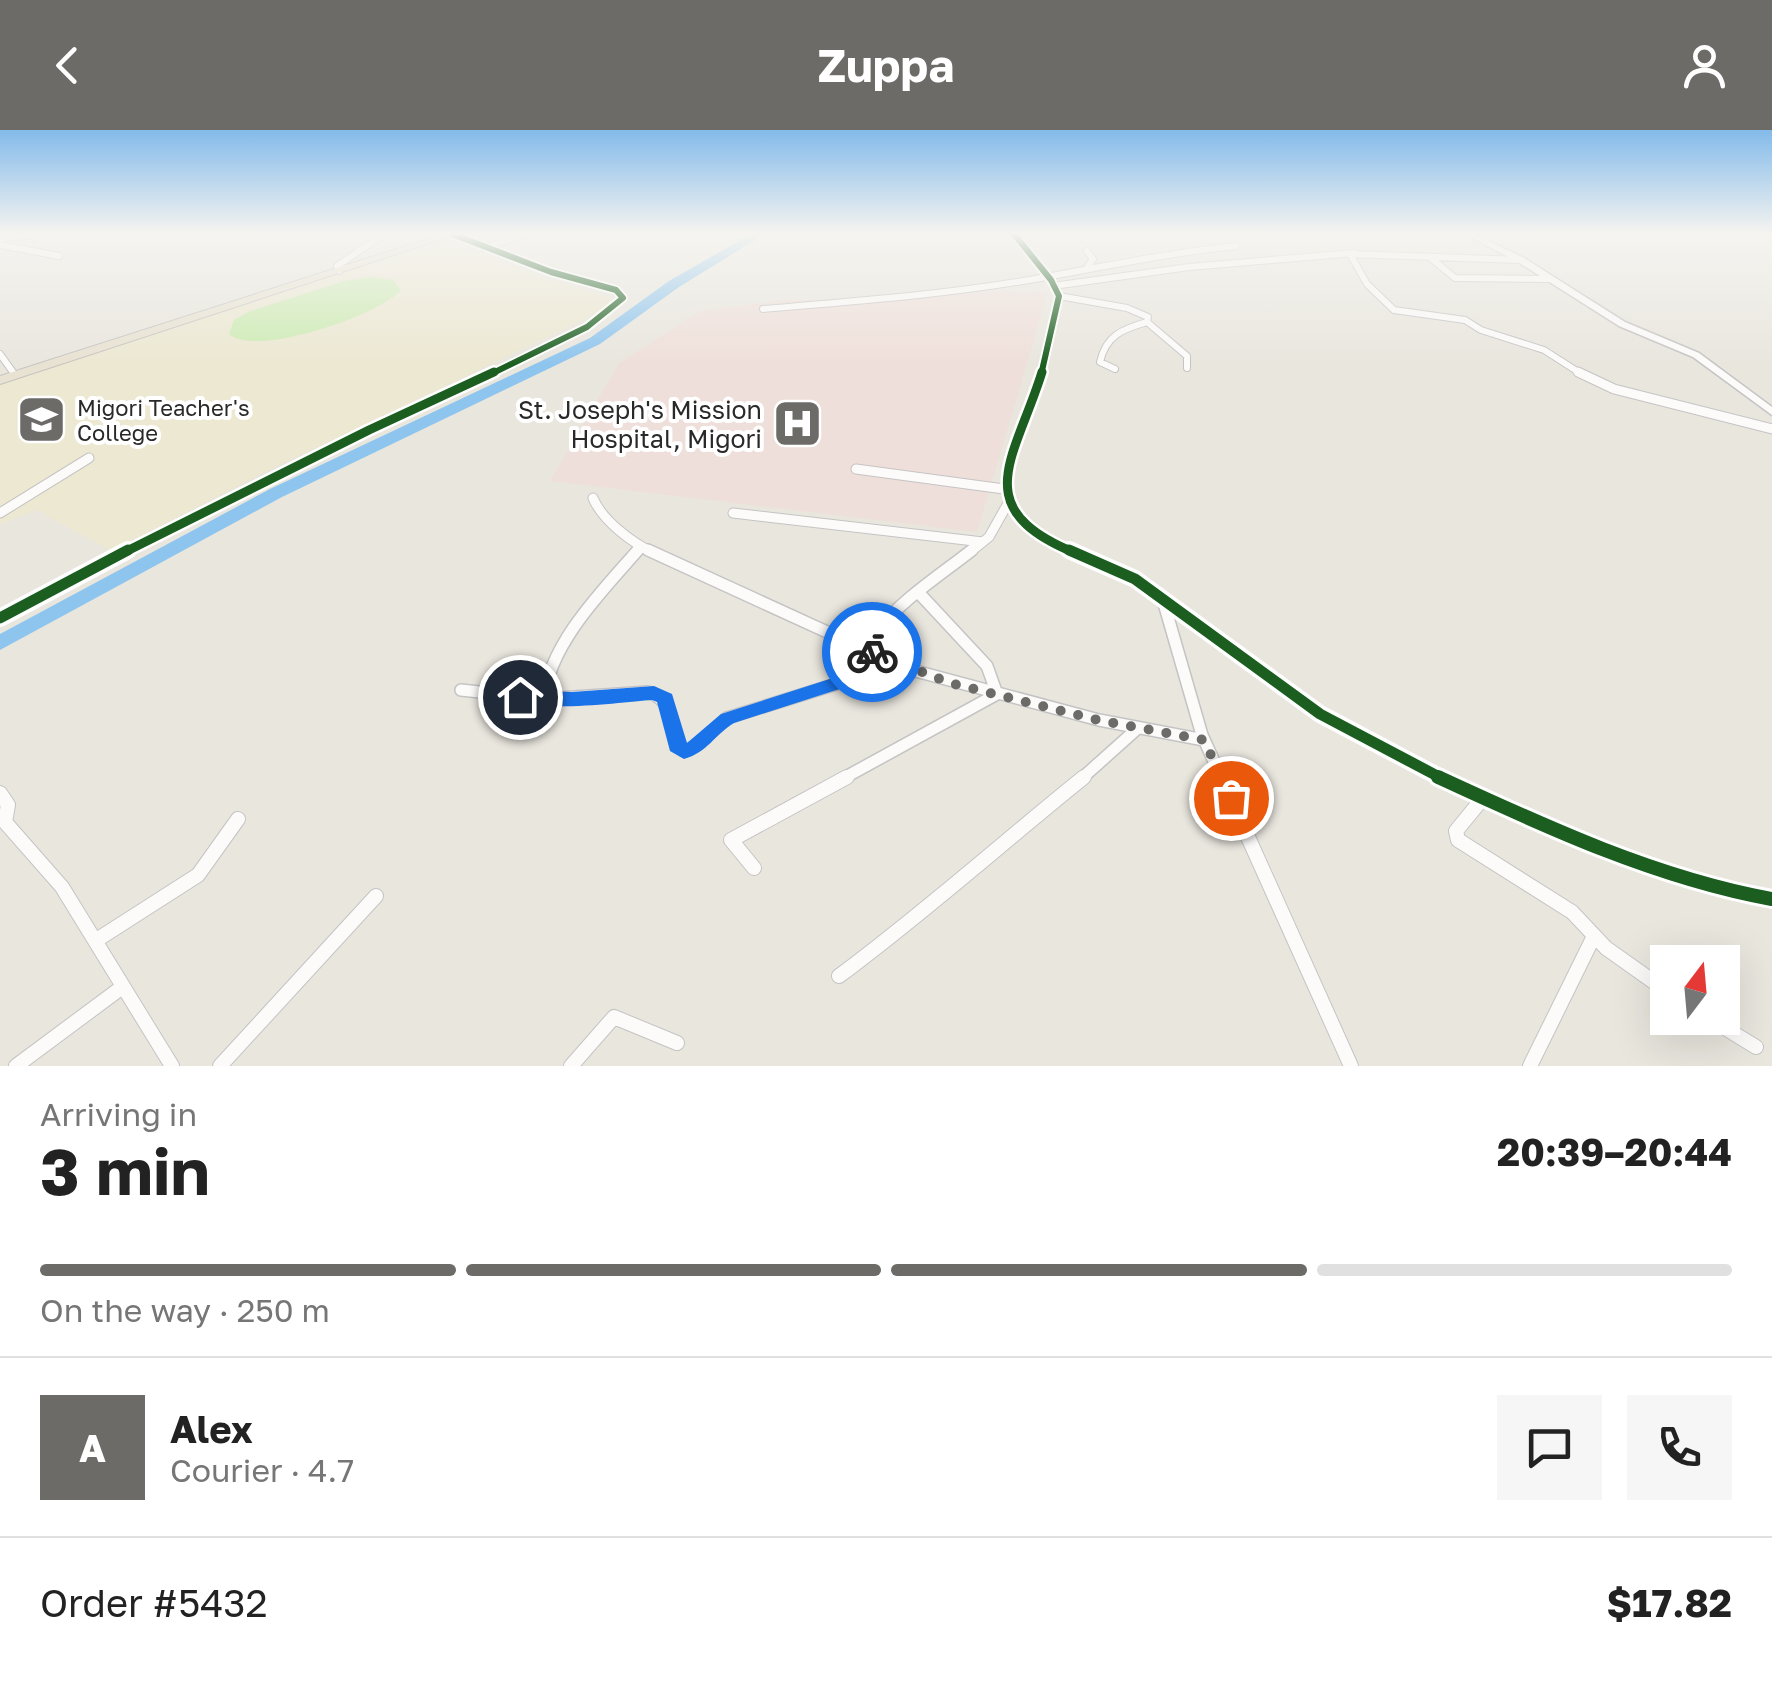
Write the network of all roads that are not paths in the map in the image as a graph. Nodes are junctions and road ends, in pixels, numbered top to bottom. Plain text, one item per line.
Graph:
1 (318, 278) edge
2 (569, 278) edge
3 (1047, 278) edge
4 (1059, 278) edge
5 (1083, 278) edge
6 (1364, 278) edge
7 (1456, 278) edge
8 (1550, 279) joint
9 (1050, 281) junction
10 (1059, 296) junction
11 (763, 310) dead end
12 (1146, 322) junction
13 (0, 354) edge
14 (1187, 368) dead end
15 (1116, 369) dead end
16 (14, 375) junction
17 (0, 380) edge
18 (1772, 412) edge
19 (1772, 429) edge
20 (89, 458) dead end
21 (856, 468) dead end
22 (1004, 489) junction
23 (594, 498) dead end
24 (1007, 505) junction
25 (0, 512) edge
26 (732, 513) dead end
27 (983, 542) junction
28 (641, 547) junction
29 (918, 592) junction
30 (1163, 599) junction
31 (0, 618) edge
32 (864, 648) junction
33 (461, 690) dead end
34 (997, 694) junction
35 (544, 699) junction
36 (1138, 728) junction
37 (1204, 740) junction
38 (0, 793) edge
39 (1484, 798) junction
40 (238, 819) dead end
41 (754, 868) dead end
42 (376, 896) dead end
43 (1772, 900) edge
44 (1594, 936) junction
45 (96, 941) junction
46 (839, 976) dead end
47 (1650, 980) edge
48 (121, 988) junction
49 (1736, 1035) edge
50 (677, 1043) dead end
51 (1756, 1048) dead end
52 (16, 1066) edge
53 (172, 1066) edge
54 (220, 1066) edge
55 (571, 1066) edge
56 (1351, 1066) edge
57 (1530, 1066) edge

1 - 16 highway
2 - 31 street
3 - 9 street
4 - 9 street
5 - 9 street
6 - 19 street
7 - 8 street
8 - 18 street
9 - 10 street
9 - 11 street
10 - 12 street
10 - 22 street
12 - 14 street
12 - 15 street
13 - 16 street
16 - 17 highway
20 - 25 street
21 - 22 street
22 - 24 street
23 - 28 street
24 - 27 street
24 - 30 street
26 - 27 street
27 - 29 street
28 - 32 street
28 - 35 street
29 - 32 street
29 - 34 street
30 - 37 street
30 - 39 street
32 - 34 street
32 - 35 street
33 - 35 street
34 - 36 street
34 - 41 street
36 - 37 street
36 - 46 street
37 - 56 street
38 - 45 street
39 - 43 street
39 - 44 street
40 - 45 street
42 - 54 street
44 - 47 street
44 - 57 street
45 - 48 street
48 - 52 street
48 - 53 street
49 - 51 street
50 - 55 street

